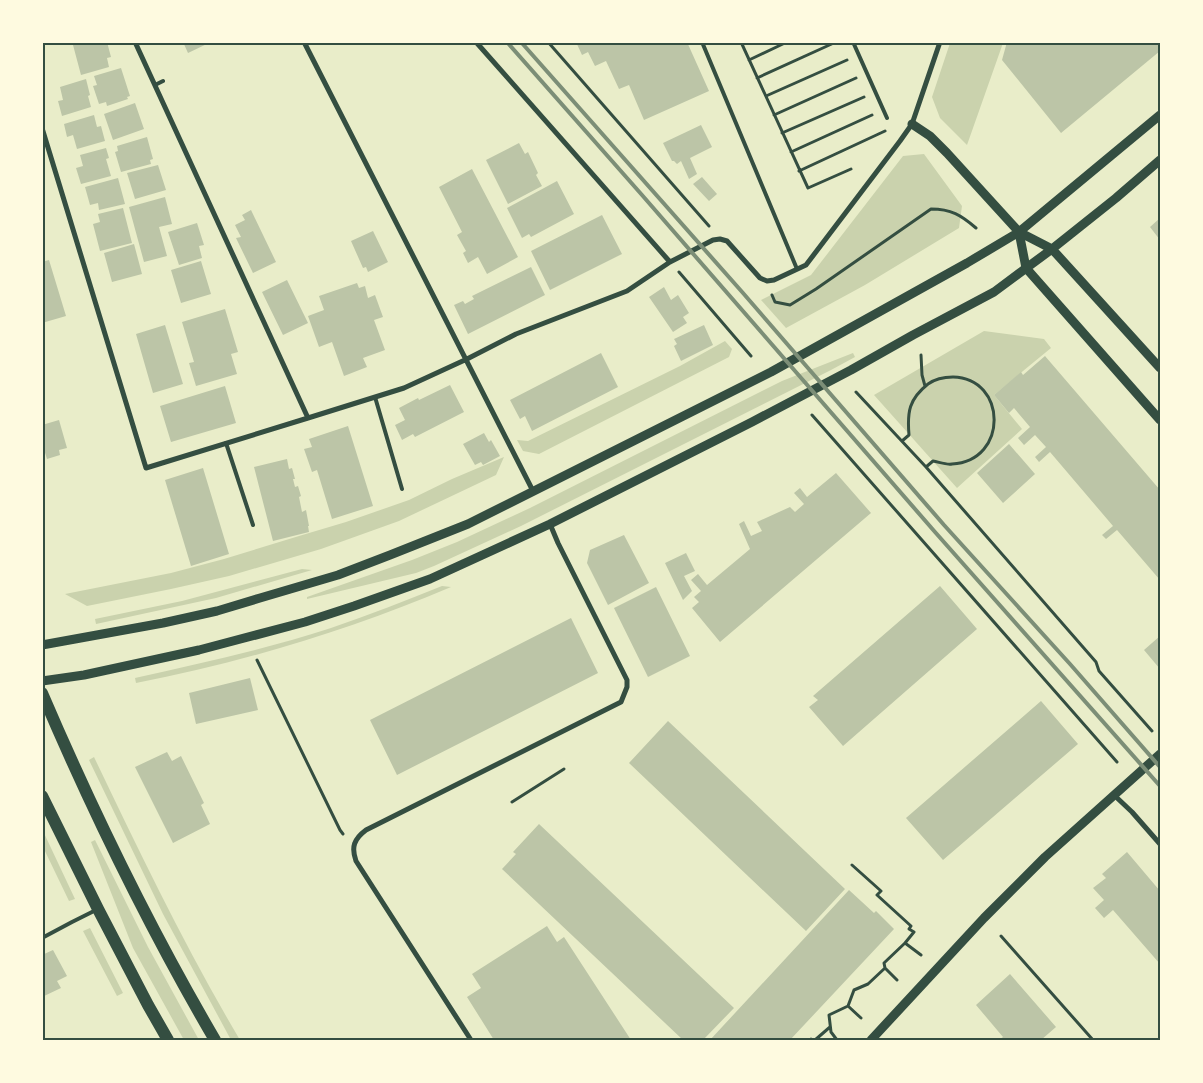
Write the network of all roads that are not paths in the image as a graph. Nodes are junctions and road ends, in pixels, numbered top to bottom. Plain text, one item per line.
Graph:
1 (135, 42) edge
2 (304, 42) edge
3 (476, 42) edge
4 (702, 42) edge
5 (853, 42) edge
6 (940, 42) edge
7 (163, 81) dead end
8 (155, 85) junction
9 (1160, 116) edge
10 (887, 118) road end
11 (912, 124) junction
12 (42, 128) edge
13 (1160, 160) edge
14 (1019, 232) junction
15 (1052, 249) junction
16 (670, 262) junction
17 (1026, 268) junction
18 (797, 269) junction
19 (467, 359) junction
20 (1160, 368) edge
21 (375, 397) junction
22 (308, 418) junction
23 (1160, 420) edge
24 (226, 443) junction
25 (402, 489) dead end
26 (533, 491) junction
27 (550, 524) junction
28 (253, 525) dead end
29 (42, 645) edge
30 (42, 682) edge
31 (42, 693) edge
32 (1160, 754) edge
33 (1114, 795) junction
34 (42, 796) edge
35 (1160, 844) edge
36 (98, 910) junction
37 (42, 938) edge
38 (168, 1040) edge
39 (215, 1040) edge
40 (471, 1040) edge
41 (871, 1040) edge

1 - 8 street
2 - 19 street
3 - 16 street
4 - 18 lane
5 - 10 lane
6 - 11 street
7 - 8 lane
8 - 22 street
9 - 14 street
11 - 14 street
11 - 18 street
12 - 24 street
13 - 15 street
14 - 15 street
14 - 17 street
14 - 26 street
15 - 17 street
15 - 20 street
16 - 18 street
16 - 19 street
17 - 23 street
17 - 27 street
19 - 21 street
19 - 26 street
21 - 22 street
21 - 25 lane
22 - 24 street
24 - 28 lane
26 - 29 street
27 - 30 street
27 - 40 street
31 - 39 main road
32 - 33 street
33 - 35 street
33 - 41 street
34 - 36 main road
36 - 37 lane
36 - 38 main road

